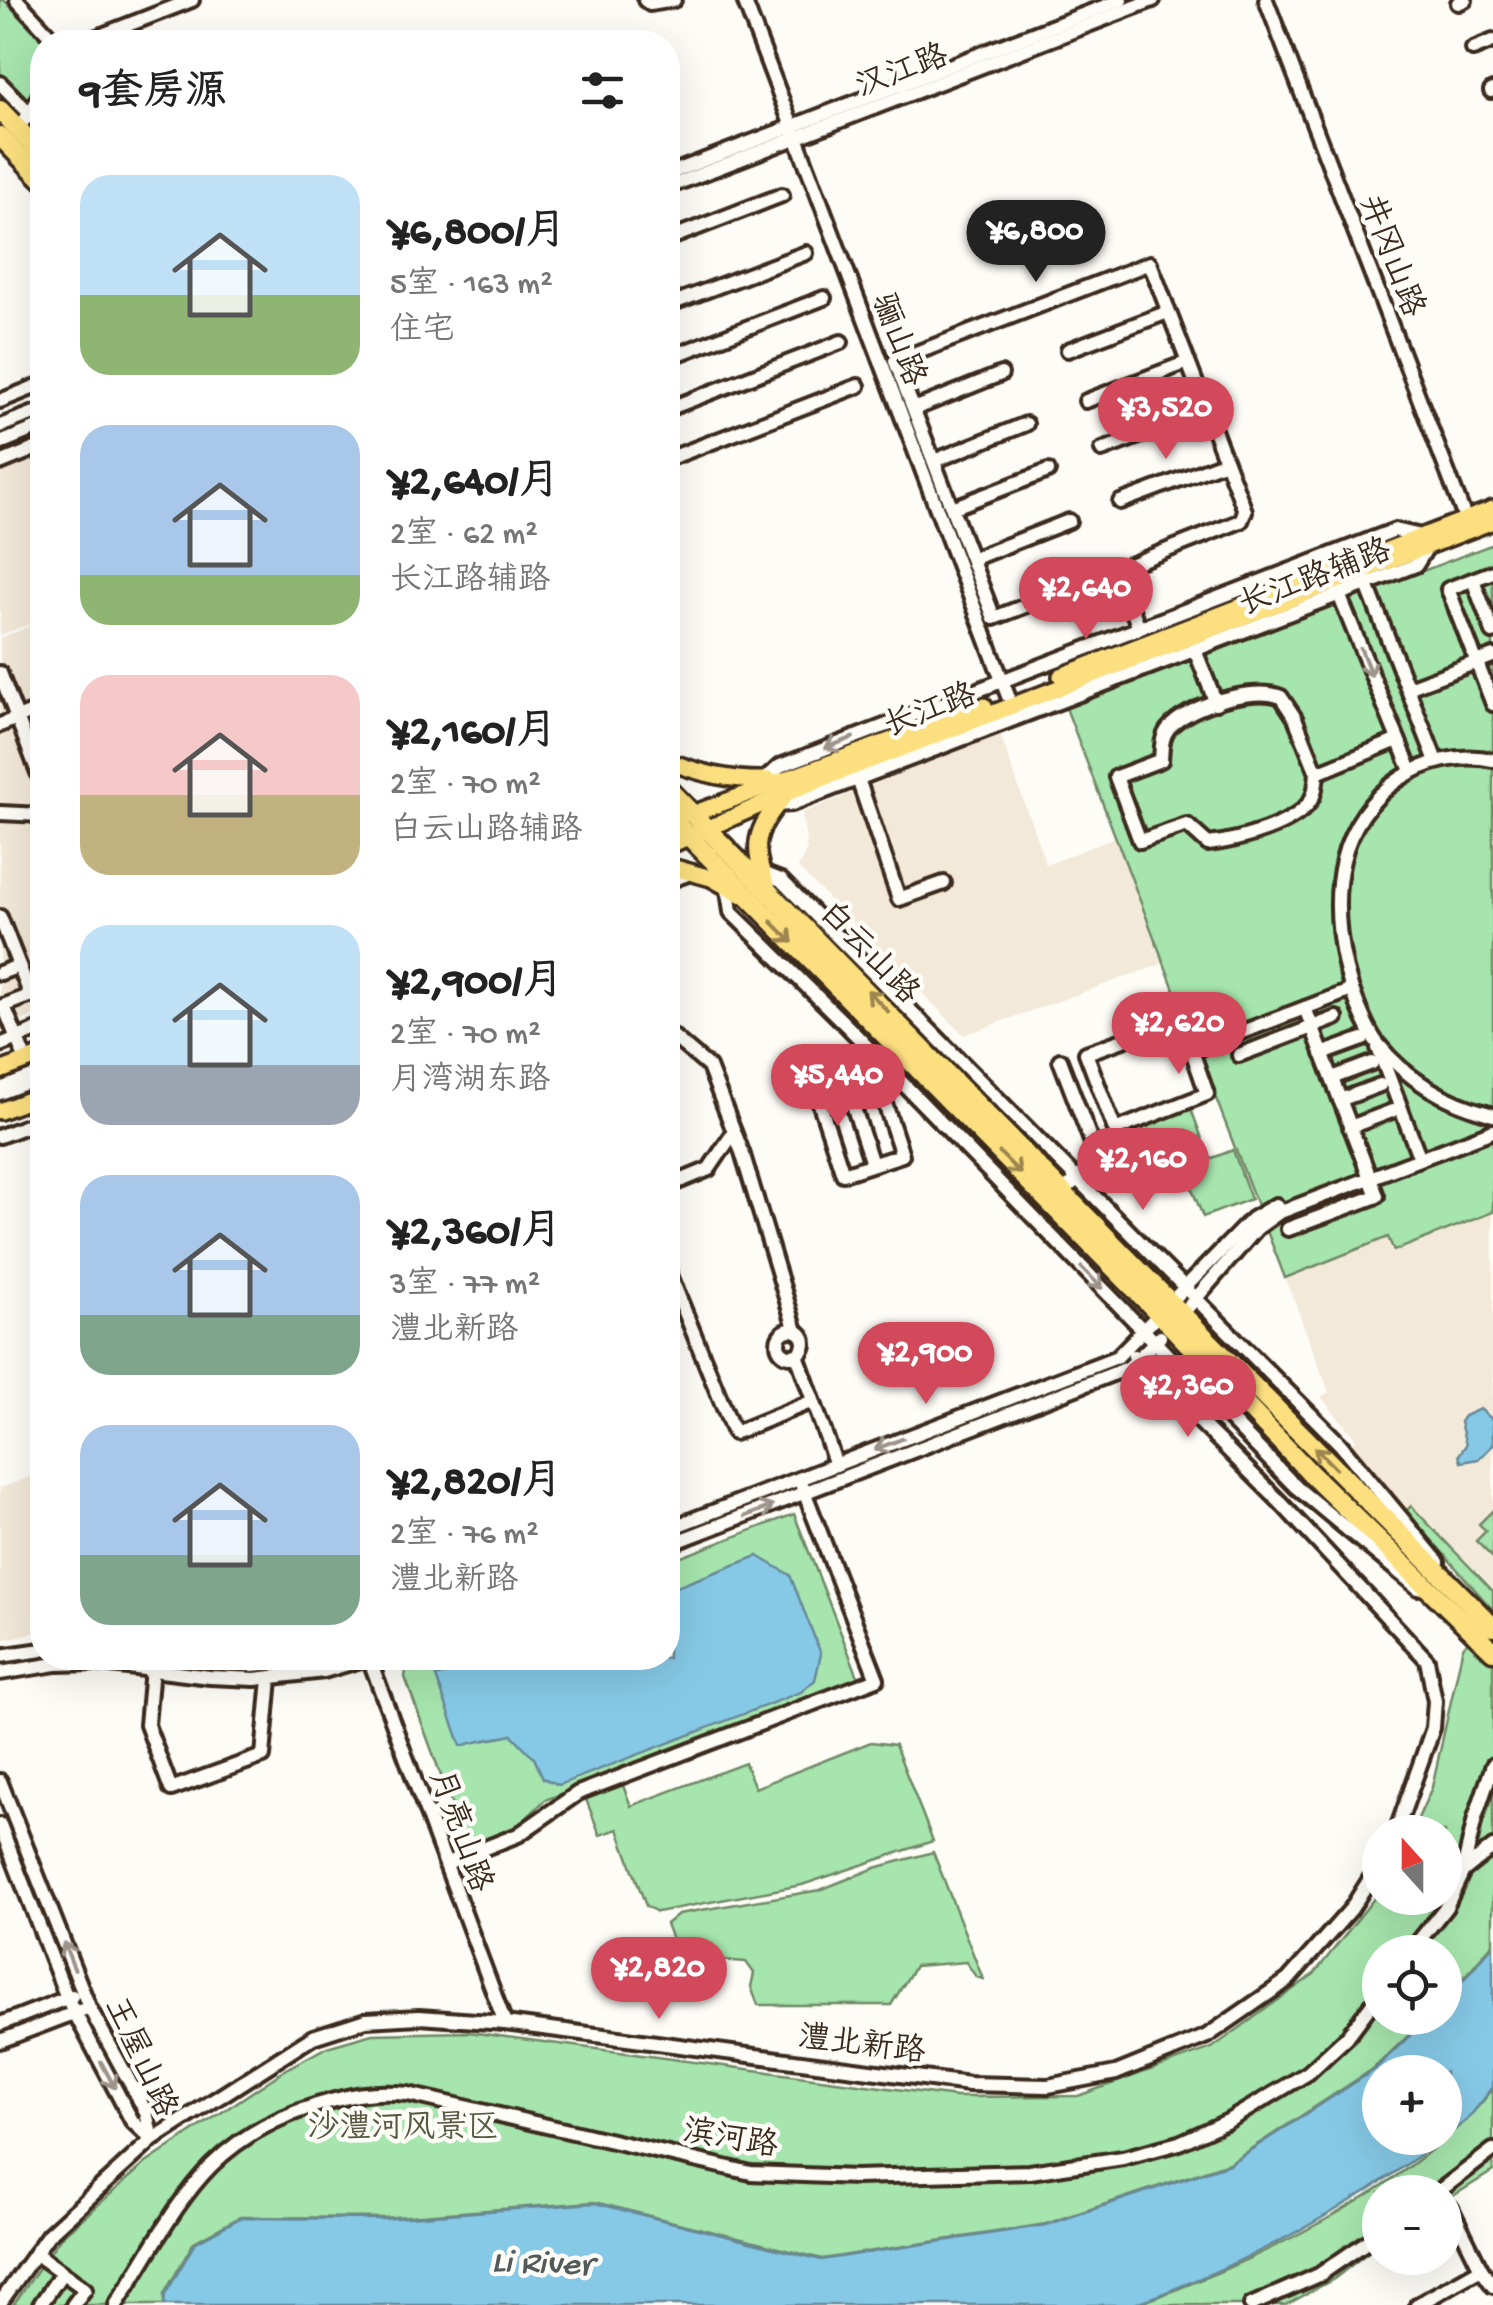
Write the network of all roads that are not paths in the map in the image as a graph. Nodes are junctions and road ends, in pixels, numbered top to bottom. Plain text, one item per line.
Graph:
1 (17, 0) edge
2 (192, 0) edge
3 (645, 0) edge
4 (674, 0) edge
5 (744, 0) edge
6 (1121, 0) edge
7 (1153, 0) edge
8 (1266, 0) edge
9 (45, 30) edge
10 (115, 30) edge
11 (1493, 41) edge
12 (1473, 48) dead end
13 (0, 83) edge
14 (0, 110) edge
15 (16, 126) edge
16 (794, 134) junction
17 (30, 155) edge
18 (680, 170) edge
19 (680, 182) edge
20 (782, 194) dead end
21 (680, 234) edge
22 (806, 253) dead end
23 (824, 298) dead end
24 (680, 301) edge
25 (1168, 312) junction
26 (842, 342) dead end
27 (1068, 350) dead end
28 (680, 353) edge
29 (1188, 362) junction
30 (1001, 374) dead end
31 (858, 386) dead end
32 (30, 389) edge
33 (0, 401) edge
34 (1086, 401) dead end
35 (680, 404) edge
36 (914, 409) junction
37 (1206, 411) junction
38 (30, 415) edge
39 (1026, 424) dead end
40 (0, 426) edge
41 (30, 431) edge
42 (0, 443) edge
43 (1102, 450) dead end
44 (30, 451) edge
45 (680, 454) edge
46 (934, 461) junction
47 (1226, 462) junction
48 (0, 463) edge
49 (1048, 471) dead end
50 (1120, 502) dead end
51 (952, 508) junction
52 (1493, 509) edge
53 (1069, 521) dead end
54 (1493, 521) edge
55 (1468, 525) junction
56 (1424, 541) junction
57 (972, 559) junction
58 (1116, 570) junction
59 (1493, 572) edge
60 (1365, 578) junction
61 (1472, 580) junction
62 (1335, 583) junction
63 (1139, 628) junction
64 (1493, 632) edge
65 (1195, 650) junction
66 (1493, 656) edge
67 (1476, 662) junction
68 (0, 673) edge
69 (1408, 688) junction
70 (1005, 689) junction
71 (1216, 703) junction
72 (1493, 704) edge
73 (30, 713) edge
74 (18, 718) junction
75 (0, 725) edge
76 (1398, 740) junction
77 (30, 750) edge
78 (1436, 760) junction
79 (1493, 760) edge
80 (680, 766) edge
81 (1410, 771) junction
82 (1317, 774) junction
83 (858, 779) junction
84 (771, 792) junction
85 (680, 799) edge
86 (0, 813) edge
87 (695, 813) junction
88 (30, 814) edge
89 (680, 814) edge
90 (680, 822) edge
91 (699, 832) junction
92 (680, 841) edge
93 (680, 868) edge
94 (694, 871) junction
95 (680, 876) edge
96 (746, 878) junction
97 (944, 882) dead end
98 (1, 921) edge
99 (5, 945) edge
100 (19, 966) junction
101 (0, 973) edge
102 (30, 983) edge
103 (1352, 990) junction
104 (30, 995) edge
105 (2, 1006) edge
106 (1305, 1008) junction
107 (1336, 1018) dead end
108 (1312, 1027) junction
109 (30, 1033) edge
110 (17, 1038) junction
111 (1369, 1040) junction
112 (680, 1042) edge
113 (0, 1044) edge
114 (1192, 1051) junction
115 (902, 1054) junction
116 (1240, 1054) dead end
117 (1322, 1054) junction
118 (30, 1060) edge
119 (1060, 1060) dead end
120 (26, 1061) junction
121 (1372, 1063) dead end
122 (888, 1068) junction
123 (0, 1072) edge
124 (1332, 1078) junction
125 (877, 1079) junction
126 (844, 1080) junction
127 (1380, 1085) dead end
128 (30, 1100) edge
129 (1340, 1100) junction
130 (0, 1111) edge
131 (1392, 1111) dead end
132 (1493, 1116) edge
133 (30, 1125) edge
134 (1350, 1127) junction
135 (1493, 1128) edge
136 (734, 1132) junction
137 (0, 1136) edge
138 (1417, 1151) junction
139 (872, 1164) junction
140 (1368, 1174) junction
141 (1078, 1178) junction
142 (680, 1181) edge
143 (1063, 1192) junction
144 (1288, 1229) dead end
145 (1192, 1293) junction
146 (680, 1300) edge
147 (1171, 1315) junction
148 (1145, 1330) junction
149 (796, 1331) junction
150 (1156, 1341) junction
151 (1126, 1348) junction
152 (796, 1355) junction
153 (1137, 1359) junction
154 (813, 1401) junction
155 (836, 1465) junction
156 (1311, 1474) junction
157 (800, 1479) junction
158 (1296, 1487) junction
159 (805, 1493) junction
160 (1280, 1502) junction
161 (680, 1524) edge
162 (680, 1540) edge
163 (1490, 1636) edge
164 (30, 1652) edge
165 (0, 1656) edge
166 (30, 1669) edge
167 (152, 1670) edge
168 (164, 1670) edge
169 (330, 1670) edge
170 (373, 1670) edge
171 (0, 1673) edge
172 (270, 1678) junction
173 (1493, 1765) edge
174 (0, 1781) edge
175 (1402, 1815) edge
176 (0, 1825) edge
177 (1493, 1847) edge
178 (446, 1863) junction
179 (1463, 1871) junction
180 (1362, 1893) edge
181 (1424, 1935) edge
182 (84, 1992) junction
183 (67, 1998) junction
184 (90, 2006) junction
185 (75, 2012) junction
186 (1362, 2017) edge
187 (505, 2023) junction
188 (0, 2024) edge
189 (0, 2041) edge
190 (152, 2140) junction
191 (1493, 2150) edge
192 (1460, 2175) edge
193 (1462, 2230) edge
194 (1362, 2245) edge
195 (35, 2254) junction
196 (1480, 2269) junction
197 (62, 2273) junction
198 (1493, 2286) edge
199 (0, 2303) edge
200 (40, 2305) edge
201 (74, 2305) edge
202 (116, 2305) edge
203 (1251, 2305) edge
204 (1417, 2305) edge

1 - 9 street
2 - 10 street
3 - 4 street
5 - 16 street, 骊山路
6 - 16 street, 汉江路
7 - 16 street, 汉江路
8 - 55 street, 井冈山路
11 - 12 street
13 - 15 street
14 - 15 highway
15 - 17 highway
16 - 18 street, 汉江路
16 - 19 street, 汉江路
16 - 70 street, 骊山路
20 - 21 street
22 - 24 street
23 - 28 street
25 - 27 street
25 - 29 street
25 - 36 street
26 - 35 street
29 - 34 street
29 - 37 street
30 - 36 street
31 - 45 street
32 - 33 street
36 - 46 street
37 - 43 street
37 - 47 street
38 - 40 street
39 - 46 street
41 - 42 street
44 - 48 street
46 - 51 street
47 - 50 street
47 - 58 street
49 - 51 street
51 - 57 street
52 - 55 main road, 长江路
53 - 57 street
54 - 55 main road, 长江路
55 - 56 main road, 长江路
56 - 60 main road, 长江路
56 - 62 main road, 长江路
56 - 63 street, 长江路辅路
57 - 58 street
58 - 63 street
59 - 61 street
60 - 62 main road, 长江路
60 - 69 street
61 - 64 street
61 - 67 street
62 - 65 street, 长江路辅路
62 - 70 main road, 长江路
62 -> 76 street
62 - 84 main road, 长江路
63 - 70 street, 长江路辅路
65 - 71 street
65 - 83 street, 长江路辅路
66 - 67 street
67 - 69 street
67 - 72 street
68 - 74 street
69 - 78 street
70 -> 84 main road, 长江路
71 - 82 street
71 - 82 street
73 - 74 street
74 - 75 street
74 - 77 street
76 - 81 street
76 - 82 street
78 - 79 street
78 - 81 street
80 - 84 main road
81 - 103 street
83 - 84 street, 长江路辅路
83 - 97 street
84 - 87 main road, 长江路
84 - 91 main road, 长江路
84 - 96 main road
85 - 87 highway, 白云山路
86 - 88 street
87 - 89 main road, 长江路
87 - 91 highway, 白云山路
90 - 91 highway, 白云山路
91 - 92 main road, 长江路
91 - 96 highway, 白云山路
93 - 94 main road
94 - 95 street
94 - 96 main road
96 -> 115 highway, 白云山路
96 - 122 street
96 - 141 street
143 -> 96 highway, 白云山路
98 - 99 street
99 - 100 street
100 - 101 street
100 - 102 street
103 - 106 street
103 - 111 street
104 - 105 street
105 - 110 street
106 - 108 street
106 - 114 street
107 - 108 street
108 - 116 street
108 - 117 street
109 - 110 street
110 - 113 street
110 - 120 street
111 - 117 street
111 - 132 street
111 - 138 street
112 - 136 street
114 - 114 street
115 - 122 street
115 -> 147 highway, 白云山路
117 - 124 street
118 - 120 main road
119 - 141 street
120 - 123 main road
121 - 124 street
122 - 125 street
122 -> 148 street
124 - 129 street
125 - 126 street
125 - 139 street
126 - 139 street
126 - 139 street
127 - 129 street
128 - 130 main road
129 - 134 street
131 - 134 street
133 - 137 street
134 - 140 street
135 - 138 street
135 - 140 street
136 - 142 street
136 - 149 street
138 - 140 street
140 - 144 street
140 - 145 street
141 - 143 street
141 - 145 street
143 - 147 highway, 白云山路
145 - 147 street
145 - 163 street
146 - 154 street
147 - 148 street
147 - 150 street
147 - 156 highway, 白云山路
163 -> 147 highway, 白云山路
148 - 150 street
148 - 151 street
149 - 152 street
149 - 152 street
150 - 153 street
150 - 158 street
151 - 153 street
151 -> 155 street
152 - 154 street
153 - 159 street
153 - 160 street
154 - 155 street
155 - 157 street
156 - 158 street
156 - 163 highway, 白云山路
157 - 159 street
157 - 161 street
158 - 160 street
158 - 163 street
162 -> 159 street
159 - 178 street
160 - 175 street
164 - 165 street
166 - 171 street
167 - 172 street
168 - 172 street
169 - 172 street
170 - 178 street, 月亮山路
173 - 179 street
182 -> 174 street, 王屋山路
176 - 183 street, 王屋山路
177 - 179 street
178 - 187 street, 月亮山路
179 - 181 street
180 - 187 street, 澧北新路
182 - 183 street
182 - 184 street, 王屋山路
183 - 185 street, 王屋山路
183 - 188 street
184 - 185 street
184 - 190 street, 王屋山路
185 - 189 street
185 -> 190 street, 王屋山路
186 - 202 street, 滨河路
187 - 190 street, 澧北新路
190 - 195 street, 澧北新路
191 - 192 street
193 - 196 street
194 - 203 street
195 - 197 street
195 - 199 street, 澧北新路
196 - 198 street
196 - 204 street
197 - 200 street
197 - 201 street

